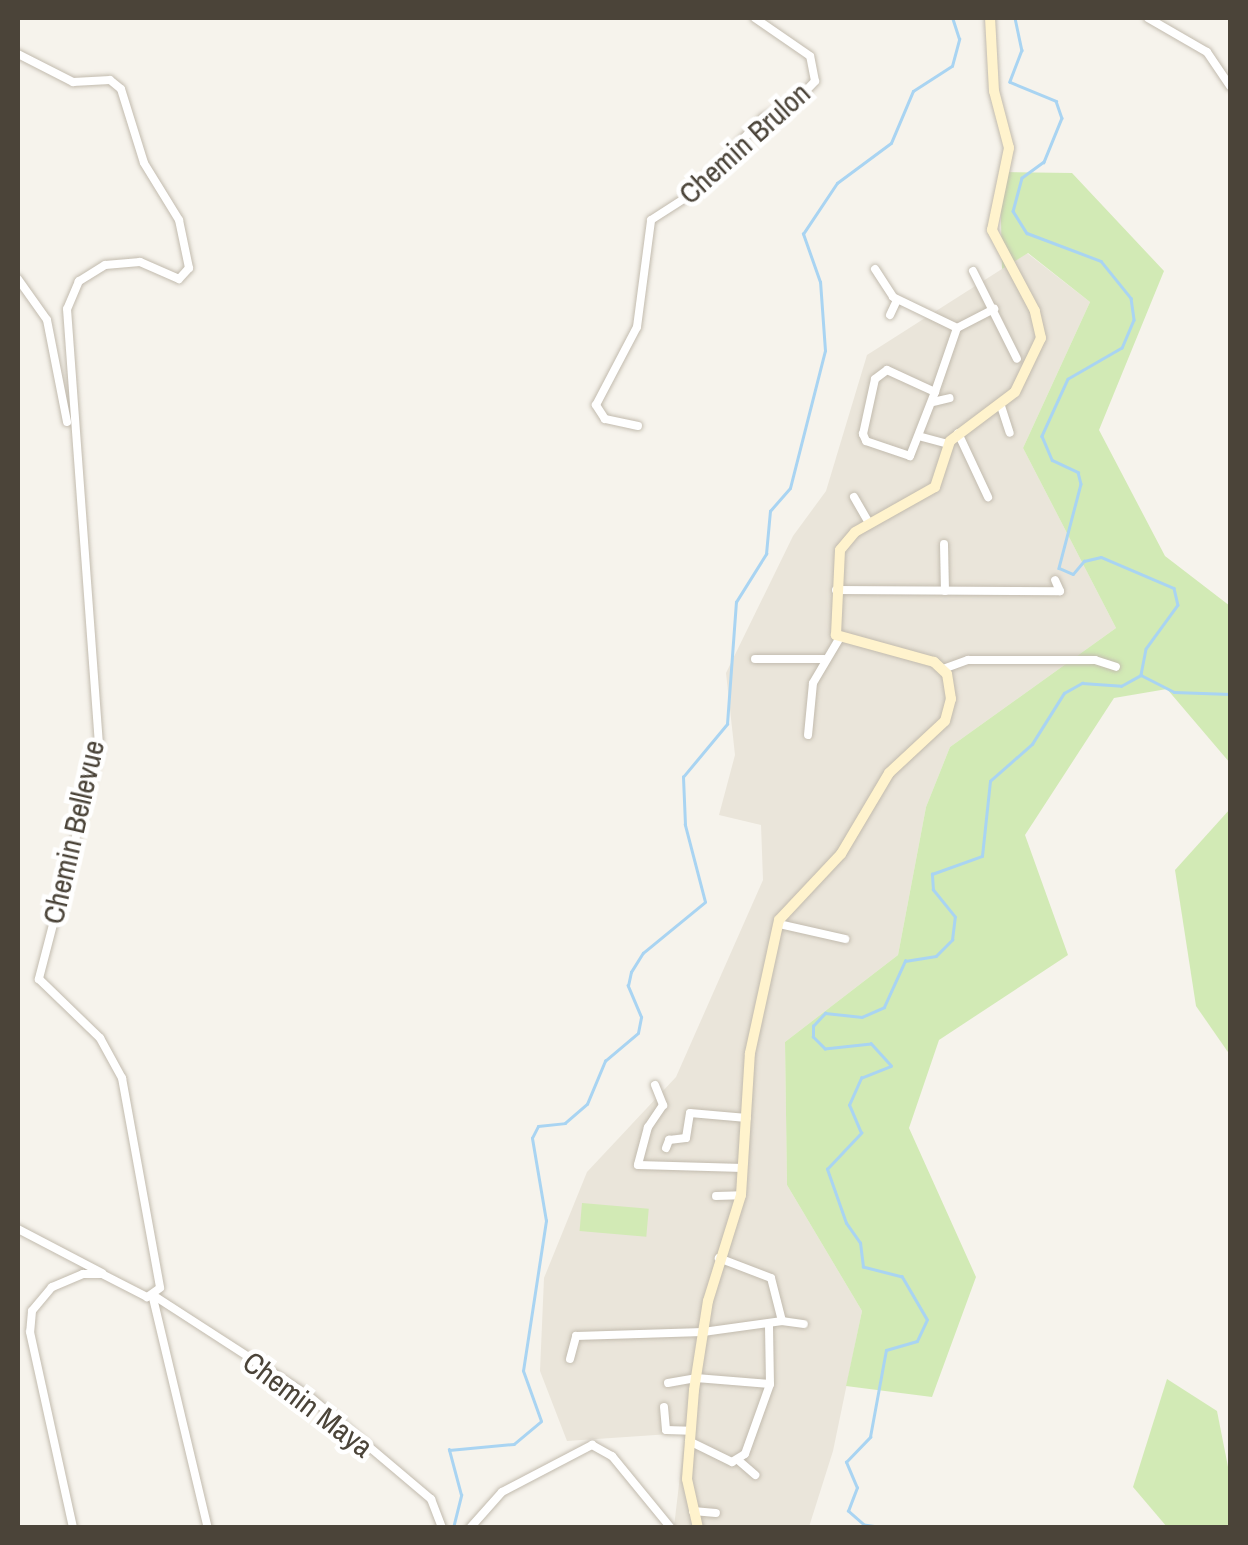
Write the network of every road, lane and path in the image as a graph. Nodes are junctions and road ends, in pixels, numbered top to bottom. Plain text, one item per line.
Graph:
1 (755, 18) edge
2 (990, 18) edge
3 (1148, 18) edge
4 (18, 54) edge
5 (1230, 86) edge
6 (875, 268) dead end
7 (974, 271) dead end
8 (18, 279) edge
9 (897, 300) junction
10 (994, 308) junction
11 (890, 314) dead end
12 (957, 328) junction
13 (1017, 359) dead end
14 (934, 397) junction
15 (950, 398) dead end
16 (1001, 406) junction
17 (638, 426) dead end
18 (958, 433) junction
19 (1010, 433) dead end
20 (922, 437) junction
21 (949, 444) junction
22 (74, 462) junction
23 (988, 497) dead end
24 (854, 498) dead end
25 (870, 524) junction
26 (944, 544) dead end
27 (1055, 580) dead end
28 (836, 590) junction
29 (945, 591) junction
30 (839, 639) junction
31 (755, 659) dead end
32 (824, 659) junction
33 (1116, 667) dead end
34 (943, 669) junction
35 (808, 735) dead end
36 (778, 924) junction
37 (845, 939) dead end
38 (655, 1085) dead end
39 (747, 1118) junction
40 (666, 1148) dead end
41 (743, 1168) junction
42 (741, 1195) junction
43 (716, 1196) dead end
44 (18, 1229) edge
45 (719, 1258) junction
46 (102, 1274) junction
47 (154, 1297) junction
48 (782, 1321) junction
49 (804, 1324) dead end
50 (769, 1325) junction
51 (703, 1332) junction
52 (570, 1359) dead end
53 (696, 1378) junction
54 (668, 1383) dead end
55 (770, 1384) junction
56 (664, 1407) dead end
57 (690, 1436) junction
58 (738, 1460) junction
59 (755, 1475) dead end
60 (693, 1510) junction
61 (716, 1513) dead end
62 (72, 1528) edge
63 (208, 1528) edge
64 (442, 1528) edge
65 (470, 1528) edge
66 (671, 1528) edge
67 (698, 1528) edge

1 - 17 street, Chemin Brulon
2 - 16 street
3 - 5 street
4 - 22 street, Chemin Bellevue
6 - 9 street
7 - 10 street
8 - 22 street
9 - 11 street
9 - 12 street
10 - 12 street
10 - 13 street
12 - 14 street
14 - 15 street
14 - 20 street
14 - 20 street
16 - 18 street
16 - 19 street
18 - 21 street
18 - 23 street
20 - 21 street
21 - 25 street
22 - 47 street, Chemin Bellevue
24 - 25 street
25 - 28 street
26 - 29 street
27 - 29 street
28 - 29 street
28 - 30 street
30 - 32 street
30 - 34 street
31 - 32 street
32 - 35 street
33 - 34 street
34 - 36 street
36 - 37 street
36 - 39 street
38 - 41 street
39 - 40 street
39 - 41 street
41 - 42 street
42 - 43 street
42 - 45 street
44 - 46 street
45 - 48 street
45 - 51 street
46 - 47 street
46 - 62 street
47 - 63 street
47 - 64 street, Chemin Maya
48 - 49 street
48 - 50 street
50 - 51 street
50 - 55 street
51 - 52 street
51 - 53 street
53 - 54 street
53 - 55 street
53 - 57 street
55 - 58 street
56 - 57 street
57 - 58 street
57 - 60 street
58 - 59 street
60 - 61 street
60 - 67 street
65 - 66 street

